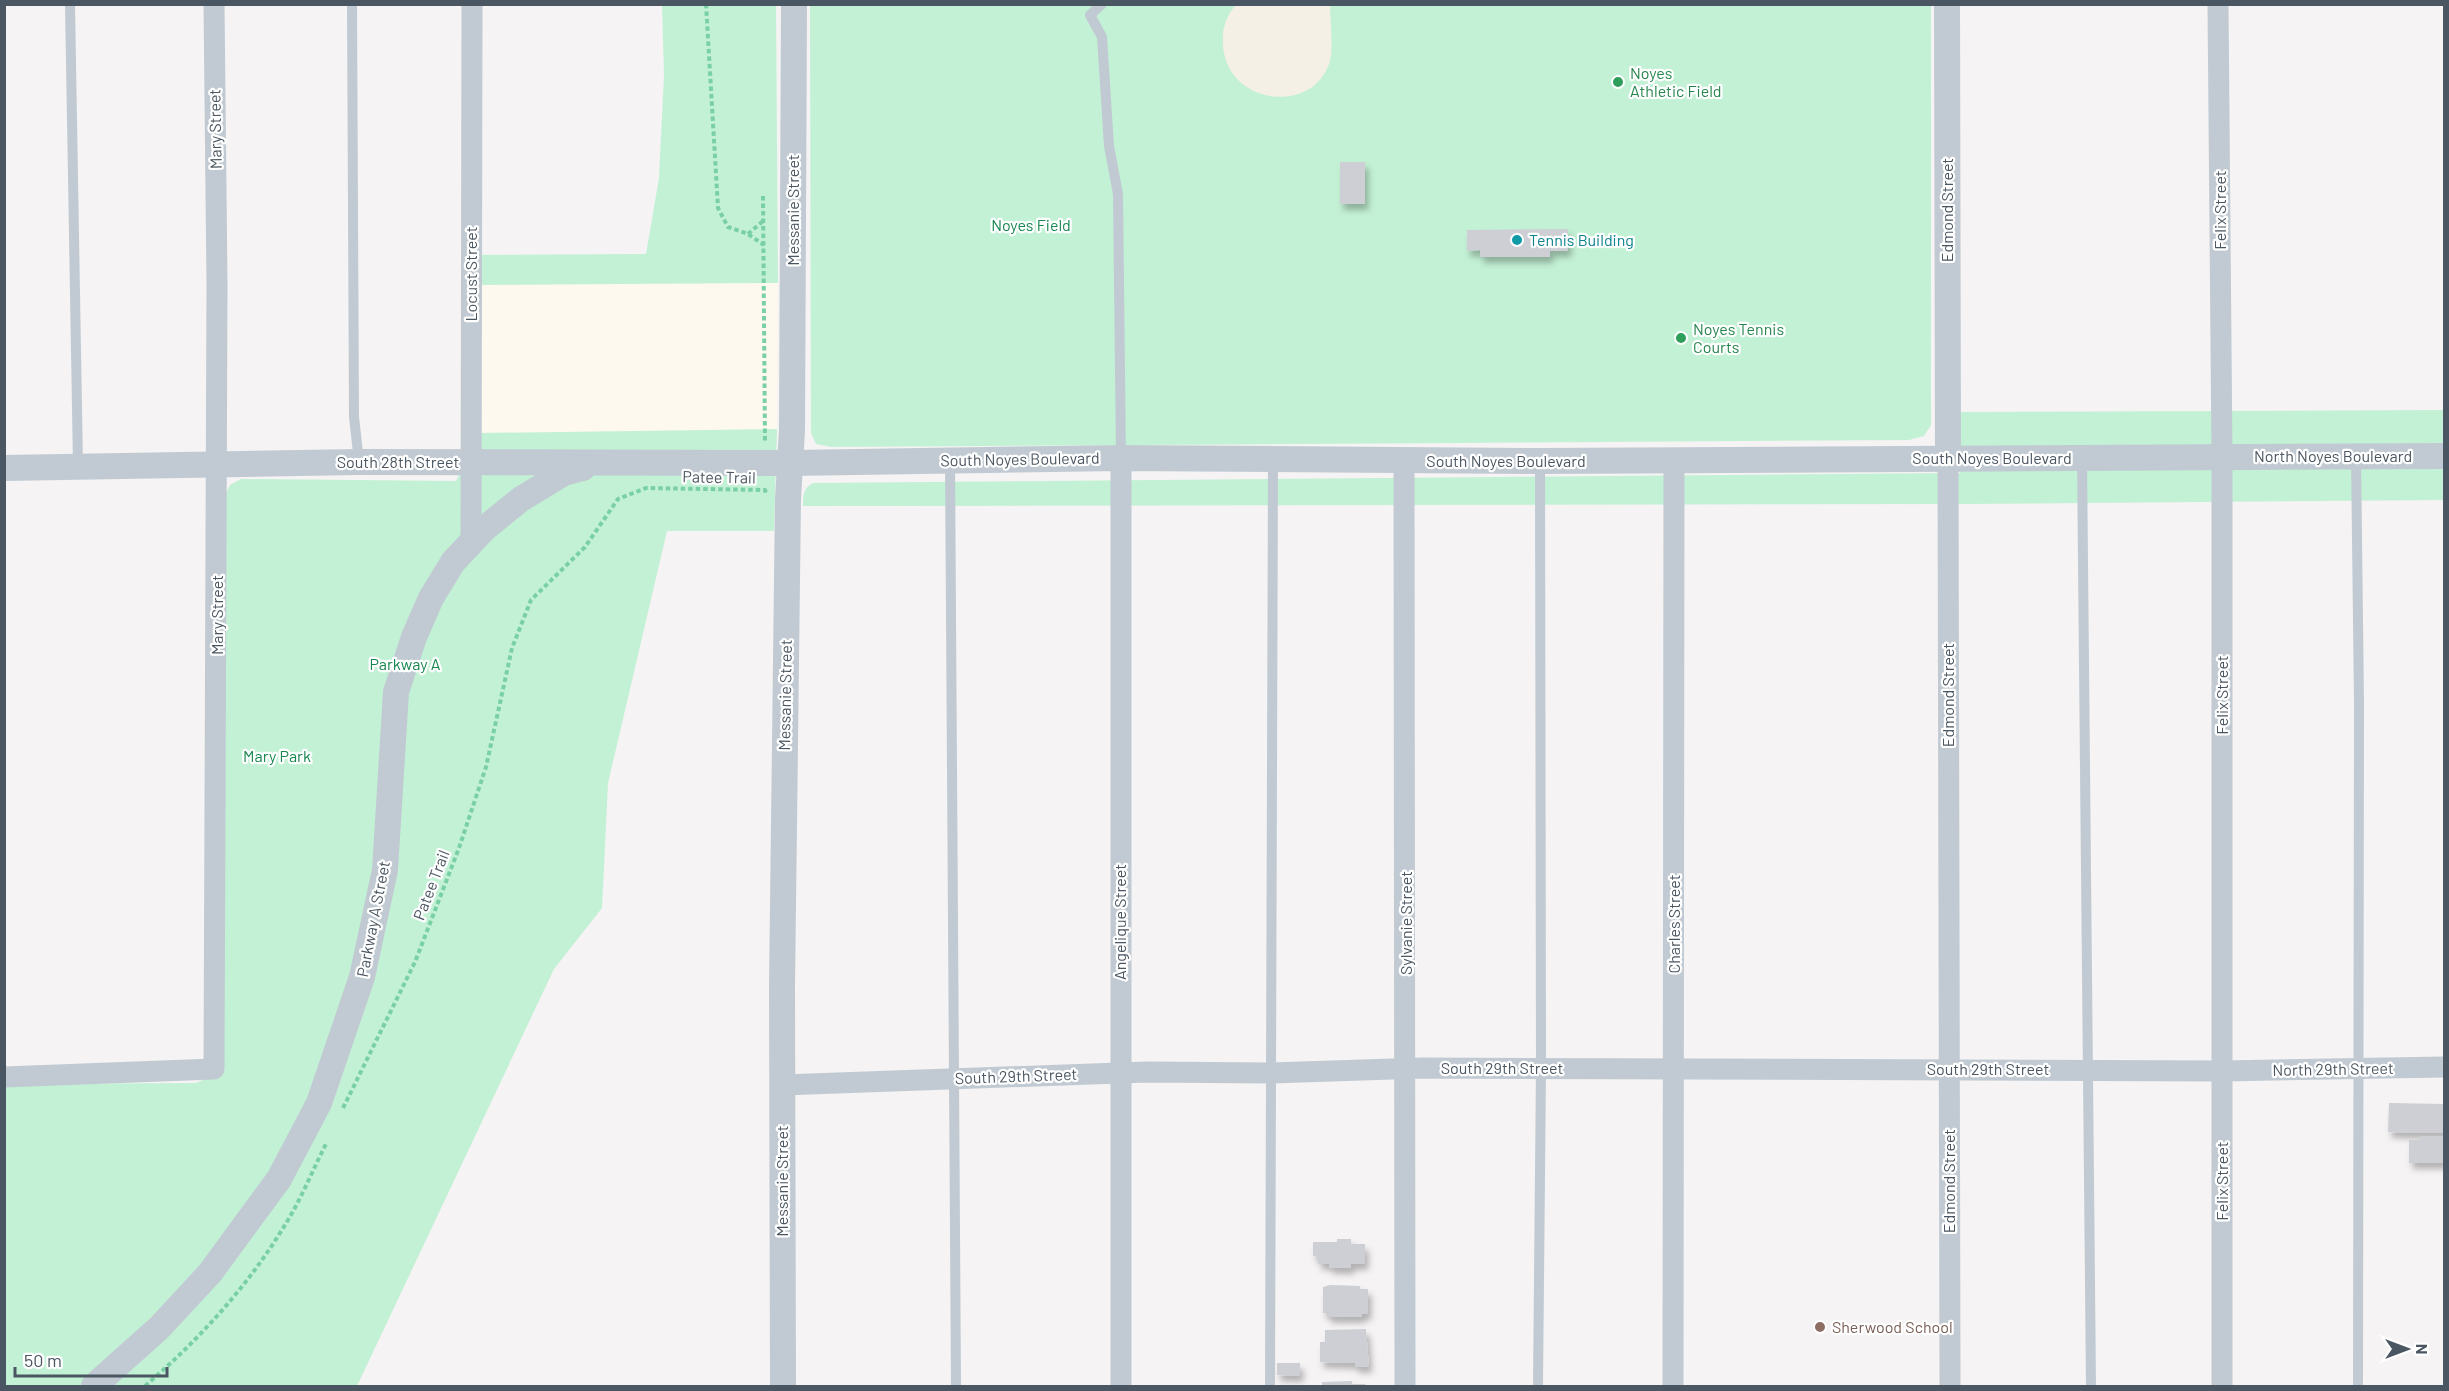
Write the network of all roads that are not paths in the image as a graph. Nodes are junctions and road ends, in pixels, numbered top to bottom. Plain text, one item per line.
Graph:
1 (70, 4) edge
2 (214, 4) edge
3 (352, 4) edge
4 (472, 4) edge
5 (794, 4) edge
6 (1102, 4) edge
7 (1947, 4) edge
8 (2218, 4) edge
9 (2356, 456) junction
10 (2445, 456) edge
11 (2082, 457) junction
12 (2222, 457) junction
13 (1121, 458) junction
14 (1948, 458) junction
15 (950, 460) junction
16 (1273, 460) junction
17 (1404, 460) junction
18 (1540, 461) junction
19 (1674, 461) junction
20 (359, 462) junction
21 (471, 462) junction
22 (606, 462) junction
23 (778, 463) junction
24 (217, 464) junction
25 (78, 466) junction
26 (4, 468) edge
27 (471, 543) junction
28 (2445, 1067) edge
29 (1541, 1068) junction
30 (1406, 1069) junction
31 (1674, 1069) junction
32 (1949, 1069) junction
33 (2359, 1069) junction
34 (2090, 1070) junction
35 (2222, 1071) junction
36 (1120, 1073) junction
37 (1271, 1073) junction
38 (4, 1077) edge
39 (955, 1079) junction
40 (782, 1085) junction
41 (94, 1386) edge
42 (783, 1386) edge
43 (956, 1386) edge
44 (1121, 1386) edge
45 (1270, 1386) edge
46 (1405, 1386) edge
47 (1538, 1386) edge
48 (1673, 1386) edge
49 (1950, 1386) edge
50 (2091, 1386) edge
51 (2222, 1386) edge
52 (2358, 1386) edge

1 - 25 lane
2 - 24 street, Mary Street
3 - 20 lane
4 - 21 street, Locust Street
5 - 23 street, Messanie Street
6 - 13 lane
7 - 14 street, Edmond Street
8 - 12 street, Felix Street
9 - 10 street, North Noyes Boulevard
9 - 12 street, North Noyes Boulevard
9 - 33 lane
11 - 12 street, South Noyes Boulevard
11 - 14 street, South Noyes Boulevard
11 - 34 lane
12 - 35 street, Felix Street
13 - 15 street, South Noyes Boulevard
13 - 16 street, South Noyes Boulevard
13 - 36 street, Angelique Street
14 - 19 street, South Noyes Boulevard
14 - 32 street, Edmond Street
15 - 23 street, South Noyes Boulevard
15 - 39 lane
16 - 17 street, South Noyes Boulevard
16 - 37 lane
17 - 18 street, South Noyes Boulevard
17 - 30 street, Sylvanie Street
18 - 19 street, South Noyes Boulevard
18 - 29 lane
19 - 31 street, Charles Street
20 - 21 street, South 28th Street
20 - 24 street, South 28th Street
21 - 22 street, South 28th Street
21 - 27 street, Locust Street
22 - 23 street, South 28th Street
22 - 27 street, Parkway A Street
23 - 40 street, Messanie Street
24 - 25 street, South 28th Street
24 - 38 street, Mary Street
25 - 26 street, South 28th Street
27 - 41 street, Parkway A Street
28 - 33 street, North 29th Street
29 - 30 street, South 29th Street
29 - 31 street, South 29th Street
29 - 47 lane
30 - 37 street, South 29th Street
30 - 46 street, Sylvanie Street
31 - 32 street, South 29th Street
31 - 48 street, Charles Street
32 - 34 street, South 29th Street
32 - 49 street, Edmond Street
33 - 35 street, North 29th Street
33 - 52 lane
34 - 35 street, South 29th Street
34 - 50 lane
35 - 51 street, Felix Street
36 - 37 street, South 29th Street
36 - 39 street, South 29th Street
36 - 44 street, Angelique Street
37 - 45 lane
39 - 40 street, South 29th Street
39 - 43 lane
40 - 42 street, Messanie Street

